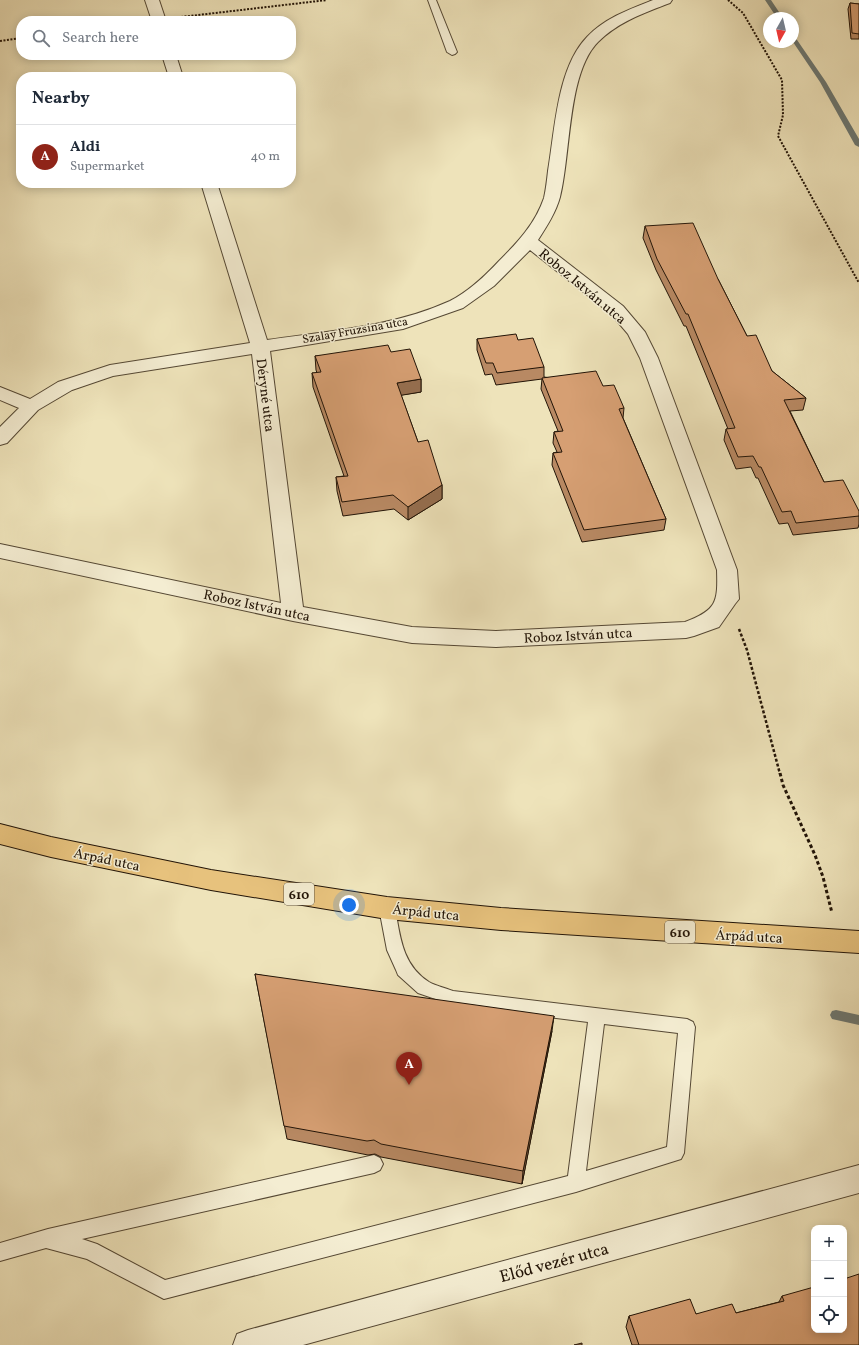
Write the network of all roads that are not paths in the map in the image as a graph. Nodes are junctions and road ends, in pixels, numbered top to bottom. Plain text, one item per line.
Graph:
1 (152, 0) edge
2 (432, 0) edge
3 (661, 0) edge
4 (158, 16) edge
5 (452, 52) dead end
6 (171, 60) edge
7 (175, 72) edge
8 (211, 188) edge
9 (529, 241) junction
10 (260, 346) junction
11 (0, 393) edge
12 (32, 406) junction
13 (0, 439) edge
14 (0, 551) edge
15 (293, 613) junction
16 (0, 834) edge
17 (387, 908) junction
18 (859, 942) edge
19 (597, 1016) junction
20 (374, 1164) dead end
21 (859, 1180) edge
22 (576, 1183) junction
23 (46, 1239) junction
24 (0, 1252) edge
25 (248, 1345) edge

1 - 4 street
2 - 5 lane
3 - 9 street, Szalay Fruzsina utca
6 - 7 street
8 - 10 street, Déryné utca
9 - 10 street, Szalay Fruzsina utca
9 - 15 street, Roboz István utca
10 - 12 street, Szalay Fruzsina utca
10 - 15 street, Déryné utca
11 - 12 street
12 - 13 street, Szalay Fruzsina utca
14 - 15 street, Roboz István utca
16 - 17 main road, Árpád utca / 610
17 - 18 main road, Árpád utca / 610
17 - 19 lane
19 - 22 lane
19 - 22 lane
20 - 23 lane
21 - 25 street, Előd vezér utca
22 - 23 lane
23 - 24 lane

